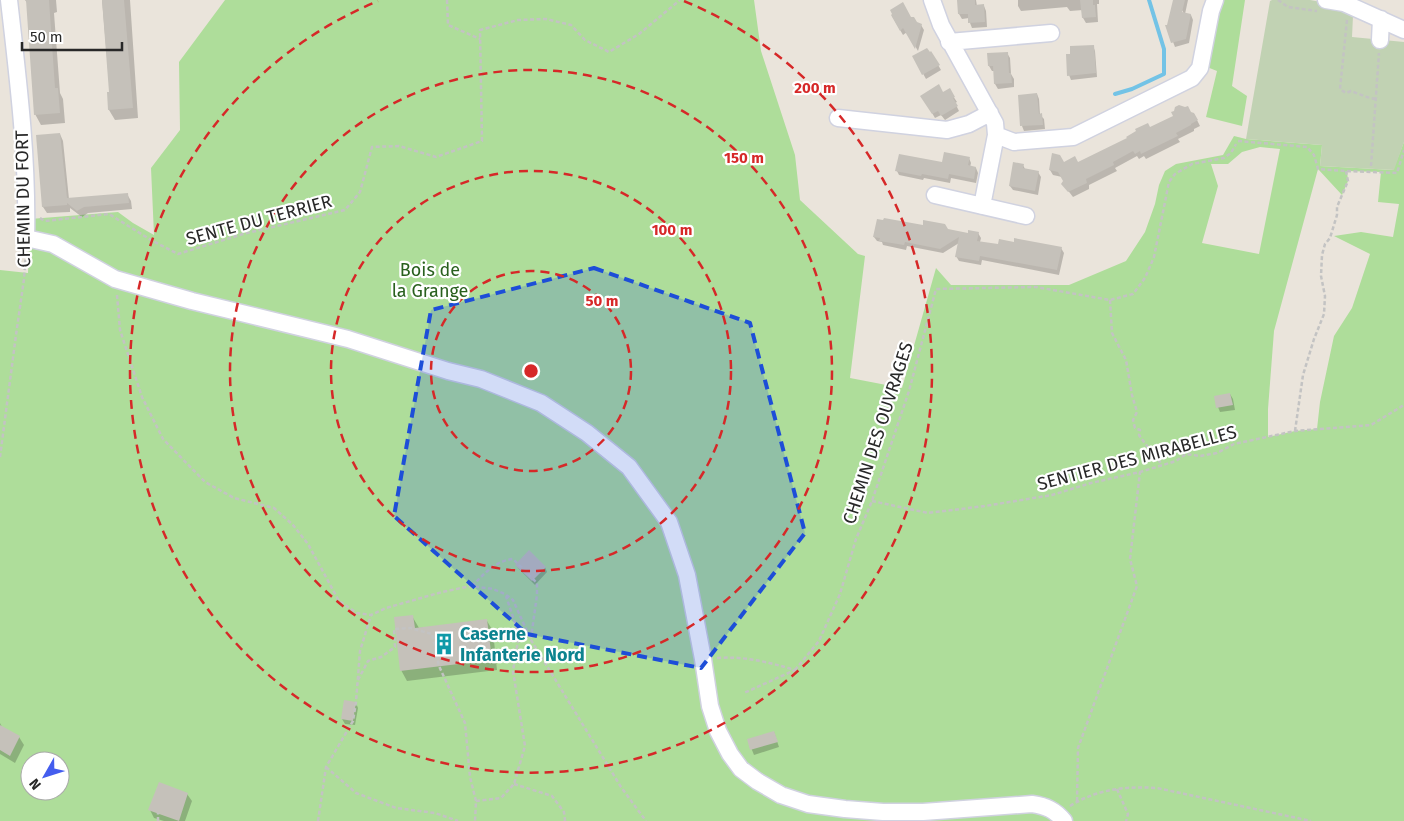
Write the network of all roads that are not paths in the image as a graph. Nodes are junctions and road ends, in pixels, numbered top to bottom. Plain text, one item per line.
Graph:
1 (8, 0) edge
2 (932, 0) edge
3 (1215, 0) edge
4 (1325, 6) edge
5 (1381, 19) junction
6 (1404, 30) edge
7 (1050, 33) dead end
8 (1380, 40) road end
9 (949, 42) junction
10 (990, 112) junction
11 (838, 118) dead end
12 (996, 136) junction
13 (934, 195) dead end
14 (982, 206) junction
15 (1026, 216) dead end
16 (1061, 817) edge

1 - 16 street, CHEMIN DU FORT
2 - 9 street
3 - 12 street
4 - 5 street
5 - 6 street
5 - 8 street
7 - 9 street
9 - 10 street
10 - 11 street
10 - 12 street
12 - 14 street
13 - 14 street
14 - 15 street

